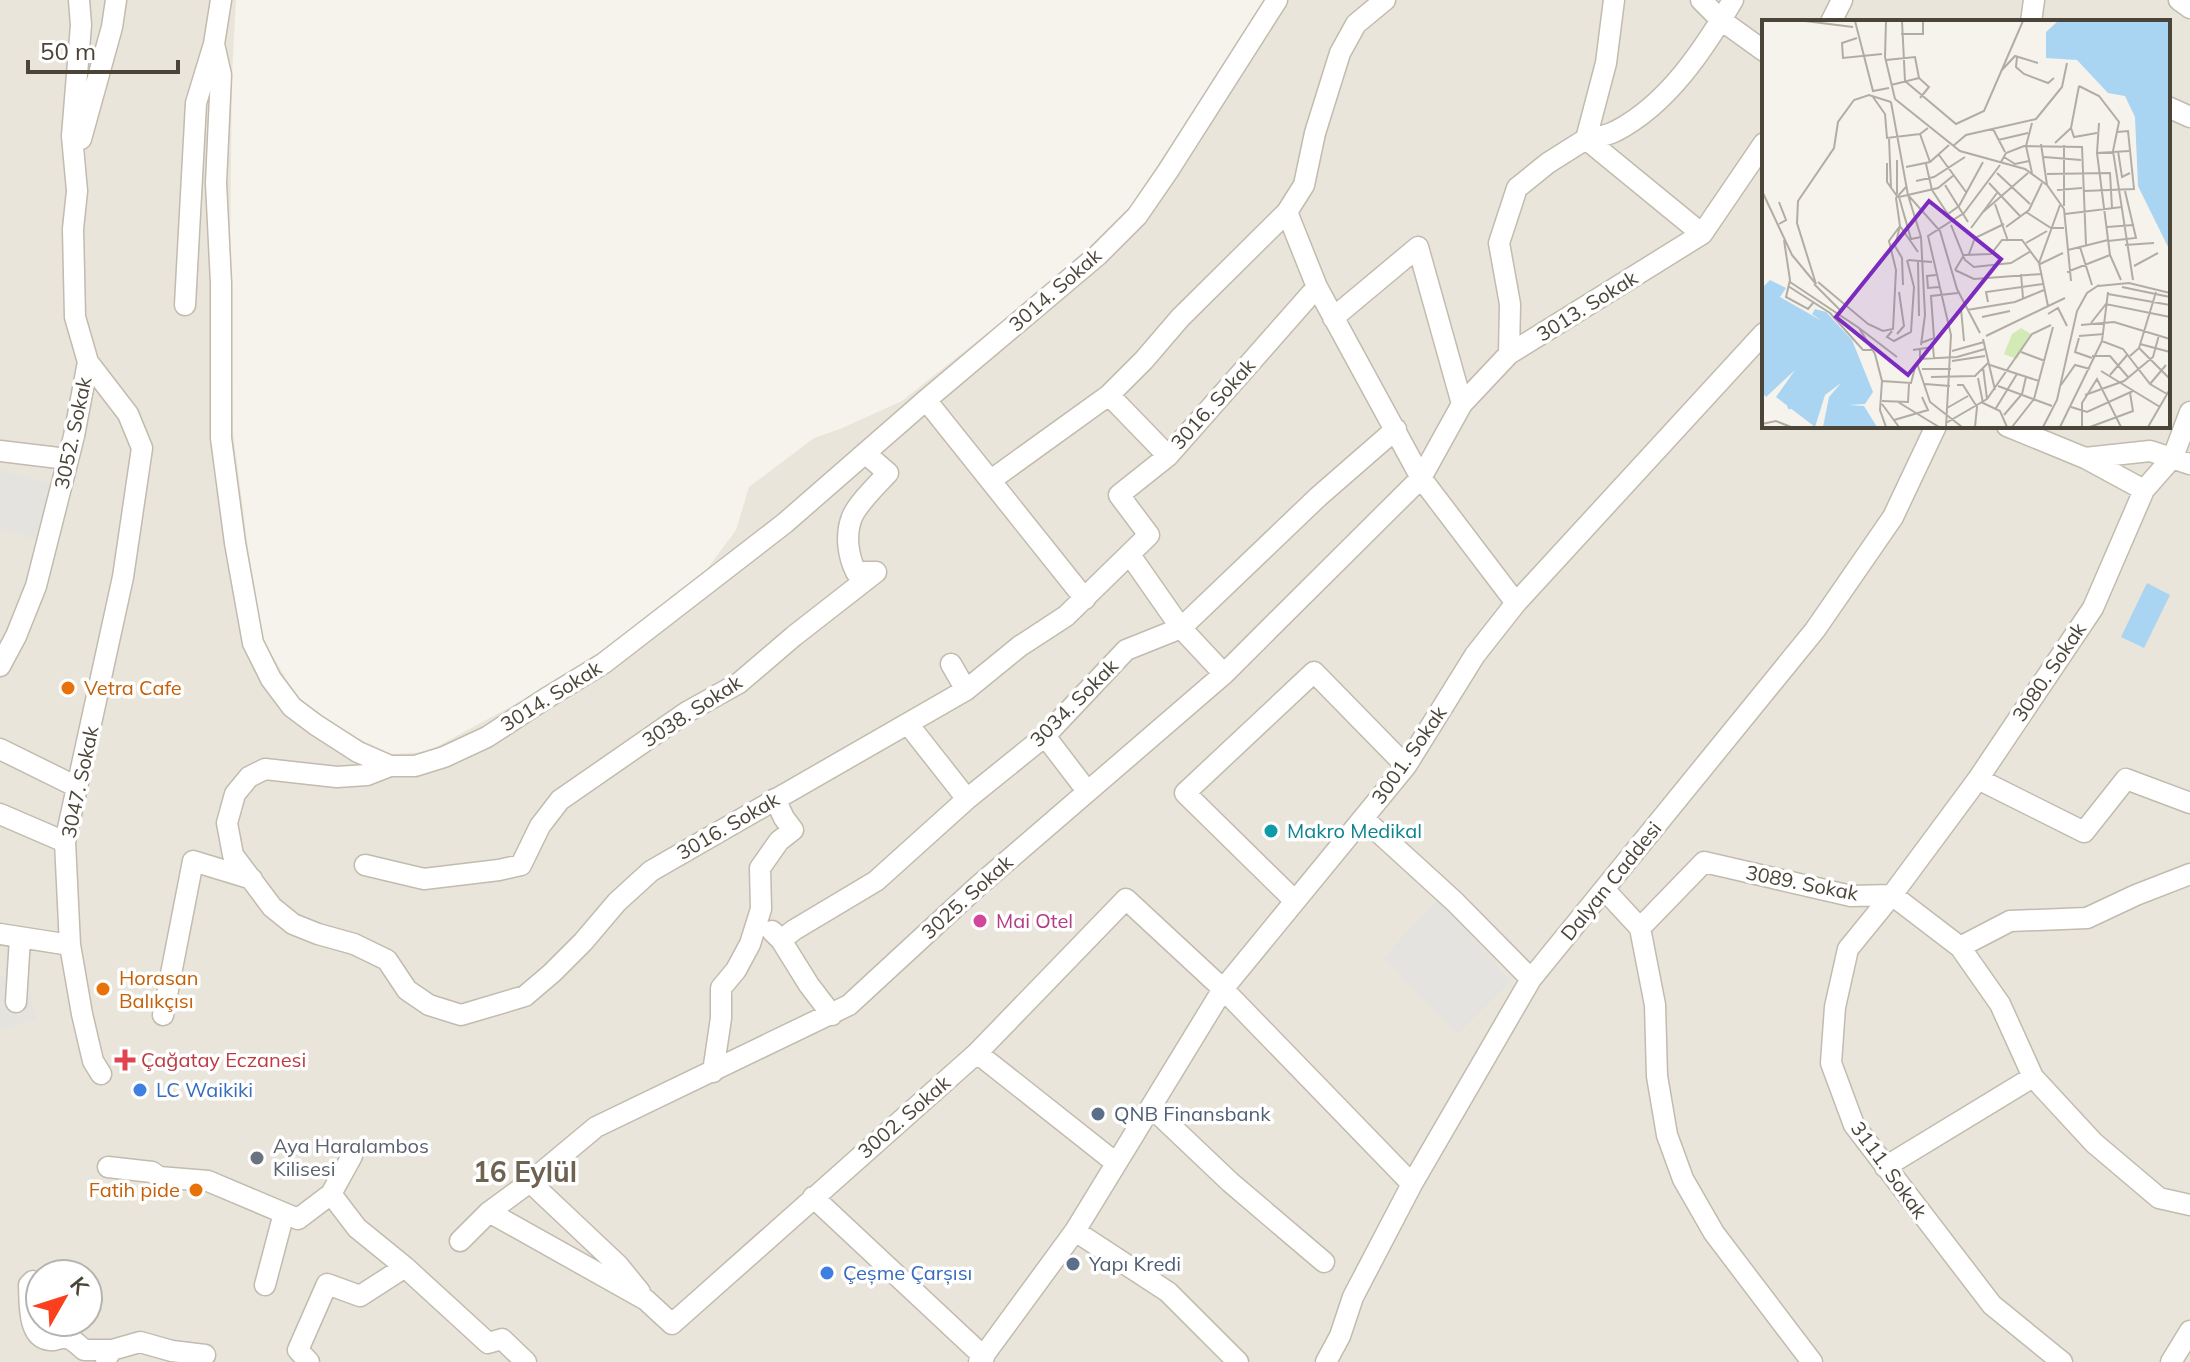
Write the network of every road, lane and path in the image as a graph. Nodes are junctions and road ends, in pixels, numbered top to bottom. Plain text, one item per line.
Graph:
1 (79, 0) edge
2 (116, 0) edge
3 (221, 0) edge
4 (1277, 0) edge
5 (1385, 0) edge
6 (1614, 0) edge
7 (1701, 0) edge
8 (1733, 0) edge
9 (1842, 0) edge
10 (2034, 0) edge
11 (2179, 0) edge
12 (2190, 8) edge
13 (1721, 20) junction
14 (1832, 20) edge
15 (2031, 20) edge
16 (214, 44) junction
17 (1762, 50) edge
18 (2170, 108) edge
19 (2190, 117) edge
20 (1586, 139) junction
21 (1762, 146) edge
22 (74, 160) junction
23 (1287, 212) junction
24 (1702, 234) junction
25 (1317, 287) junction
26 (185, 305) dead end
27 (1333, 318) junction
28 (1762, 335) edge
29 (1509, 354) junction
30 (88, 362) junction
31 (1109, 395) junction
32 (926, 400) junction
33 (1462, 404) junction
34 (2190, 412) edge
35 (1935, 428) edge
36 (2012, 428) edge
37 (1396, 429) junction
38 (0, 451) edge
39 (865, 453) junction
40 (1168, 456) junction
41 (2085, 458) junction
42 (67, 459) junction
43 (2182, 460) edge
44 (1421, 478) junction
45 (991, 480) junction
46 (2144, 490) junction
47 (1130, 555) junction
48 (1085, 599) junction
49 (1516, 603) junction
50 (1181, 628) junction
51 (8, 633) edge
52 (951, 664) dead end
53 (0, 666) edge
54 (1224, 674) junction
55 (966, 690) junction
56 (908, 724) junction
57 (1045, 736) junction
58 (0, 749) edge
59 (390, 766) junction
60 (1406, 766) junction
61 (1978, 779) junction
62 (77, 787) junction
63 (1087, 791) junction
64 (775, 799) junction
65 (967, 799) junction
66 (2190, 803) edge
67 (0, 814) edge
68 (1364, 819) junction
69 (65, 842) junction
70 (365, 865) dead end
71 (2190, 874) edge
72 (252, 879) junction
73 (1604, 889) junction
74 (1892, 895) junction
75 (1295, 901) junction
76 (759, 916) junction
77 (1640, 928) junction
78 (10, 936) edge
79 (781, 940) junction
80 (70, 945) junction
81 (1960, 947) junction
82 (1531, 979) junction
83 (1223, 989) junction
84 (16, 1002) dead end
85 (163, 1015) dead end
86 (832, 1015) junction
87 (977, 1053) junction
88 (713, 1072) junction
89 (101, 1074) dead end
90 (2033, 1077) junction
91 (1151, 1107) junction
92 (352, 1156) dead end
93 (1116, 1163) junction
94 (108, 1167) dead end
95 (1885, 1167) junction
96 (530, 1182) junction
97 (1412, 1184) junction
98 (331, 1194) junction
99 (813, 1197) junction
100 (2190, 1205) edge
101 (489, 1212) junction
102 (284, 1213) junction
103 (1075, 1231) junction
104 (460, 1241) dead end
105 (1324, 1262) dead end
106 (405, 1267) junction
107 (265, 1285) dead end
108 (646, 1300) junction
109 (2190, 1331) edge
110 (68, 1338) edge
111 (108, 1356) edge
112 (304, 1356) edge
113 (212, 1360) edge
114 (981, 1360) edge
115 (526, 1362) edge
116 (1238, 1362) edge
117 (1326, 1362) edge
118 (1812, 1362) edge
119 (2062, 1362) edge
120 (2171, 1362) edge

1 - 22 street, 3052. Sokak
2 - 22 street
3 - 16 street
4 - 32 street, 3014. Sokak
5 - 23 street
6 - 20 street
7 - 13 street
8 - 13 street
9 - 14 street
10 - 15 street
11 - 12 street
13 - 17 street
13 - 20 street
16 - 26 street
16 - 59 street
18 - 19 street
20 - 24 street
20 - 29 street
21 - 24 street, 3013. Sokak
22 - 30 street, 3052. Sokak
23 - 25 street
23 - 31 street
24 - 29 street, 3013. Sokak
25 - 27 street
25 - 40 street, 3016. Sokak
27 - 33 street
27 - 37 street
28 - 49 street, 3001. Sokak
29 - 33 street, 3013. Sokak
30 - 42 street, 3052. Sokak
30 - 62 street, 3047. Sokak
31 - 40 street
31 - 45 street
32 - 39 street, 3014. Sokak
32 - 45 street
33 - 44 street, 3013. Sokak
34 - 43 street
35 - 73 street, Dalyan Caddesi
36 - 41 street
37 - 44 street
37 - 50 street, 3034. Sokak
38 - 42 street
39 - 59 street, 3014. Sokak
39 - 70 street, 3038. Sokak
40 - 47 street, 3016. Sokak
41 - 43 street
41 - 46 street
42 - 51 street, 3052. Sokak
43 - 46 street, 3080. Sokak
44 - 49 street
44 - 54 street, 3025. Sokak
45 - 48 street
46 - 61 street, 3080. Sokak
47 - 48 street, 3016. Sokak
47 - 50 street
48 - 55 street, 3016. Sokak
49 - 60 street, 3001. Sokak
50 - 54 street
50 - 57 street, 3034. Sokak
51 - 53 street, 3052. Sokak
52 - 55 street
54 - 63 street, 3025. Sokak
55 - 56 street, 3016. Sokak
56 - 64 street, 3016. Sokak
56 - 65 street
57 - 63 street
57 - 65 street, 3034. Sokak
58 - 62 street
59 - 72 street, 3016. Sokak
60 - 68 street, 3001. Sokak
60 - 75 street
61 - 66 street
61 - 74 street, 3080. Sokak
62 - 69 street, 3047. Sokak
63 - 86 street, 3025. Sokak
64 - 72 street, 3016. Sokak
64 - 76 street
65 - 79 street, 3034. Sokak
67 - 69 street
68 - 75 street, 3001. Sokak
68 - 82 street
69 - 80 street, 3047. Sokak
71 - 81 street
72 - 85 street
73 - 77 street
73 - 82 street, Dalyan Caddesi
74 - 77 street, 3089. Sokak
74 - 81 street
74 - 95 street, 3111. Sokak
75 - 83 street, 3001. Sokak
76 - 79 street
76 - 88 street
77 - 118 street
78 - 80 street
78 - 84 street
79 - 86 street
80 - 89 street, 3047. Sokak
81 - 90 street
82 - 97 street, Dalyan Caddesi
83 - 87 street, 3002. Sokak
83 - 91 street, 3001. Sokak
83 - 97 street
86 - 88 street, 3025. Sokak
87 - 93 street
87 - 99 street, 3002. Sokak
88 - 96 street, 3025. Sokak
90 - 95 street
90 - 100 street
91 - 93 street, 3001. Sokak
91 - 105 street
92 - 98 street
93 - 103 street, 3001. Sokak
94 - 102 street
95 - 119 street, 3111. Sokak
96 - 101 street, 3025. Sokak
96 - 108 street
97 - 117 street, Dalyan Caddesi
98 - 102 street
98 - 106 street
99 - 108 street, 3002. Sokak
99 - 114 street
101 - 104 street, 3025. Sokak
101 - 108 street
102 - 107 street
103 - 114 street, 3001. Sokak
103 - 116 street
106 - 112 street
106 - 115 street
109 - 120 street
110 - 111 street
111 - 113 street

